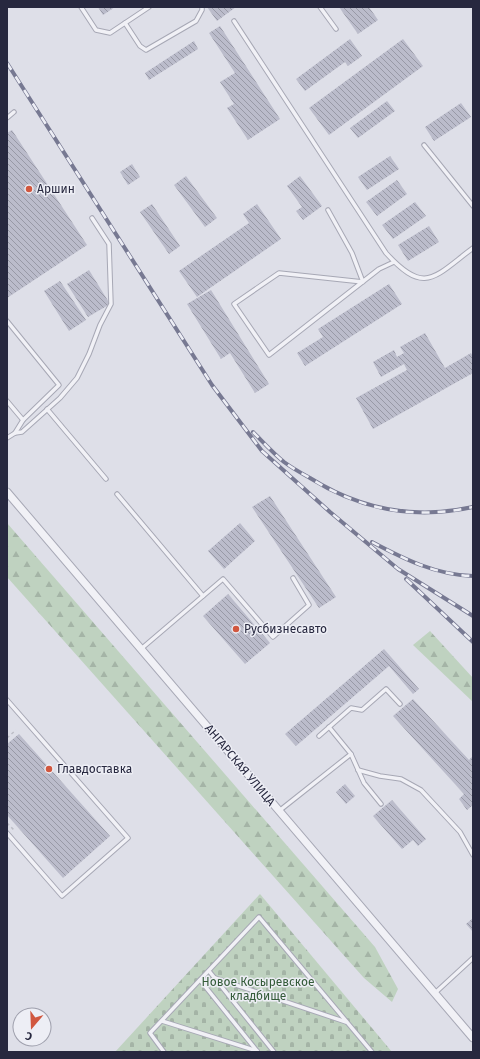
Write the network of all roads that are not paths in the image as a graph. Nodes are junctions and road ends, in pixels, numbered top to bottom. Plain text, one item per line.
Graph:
1 (81, 7) edge
2 (149, 7) edge
3 (202, 7) edge
4 (320, 7) edge
5 (234, 21) dead end
6 (125, 23) junction
7 (336, 29) dead end
8 (14, 112) dead end
9 (7, 118) edge
10 (424, 145) dead end
11 (473, 206) edge
12 (328, 210) dead end
13 (92, 218) dead end
14 (473, 248) edge
15 (394, 262) junction
16 (363, 282) junction
17 (7, 321) edge
18 (7, 401) edge
19 (47, 410) junction
20 (23, 420) junction
21 (15, 433) junction
22 (7, 438) edge
23 (106, 478) dead end
24 (7, 492) edge
25 (117, 494) dead end
26 (293, 578) dead end
27 (203, 596) junction
28 (141, 649) junction
29 (7, 700) edge
30 (400, 704) dead end
31 (329, 727) junction
32 (319, 736) dead end
33 (350, 754) junction
34 (358, 770) junction
35 (381, 804) dead end
36 (279, 811) junction
37 (7, 833) edge
38 (473, 855) edge
39 (473, 958) edge
40 (209, 970) junction
41 (215, 978) junction
42 (200, 980) junction
43 (435, 993) junction
44 (162, 1021) junction
45 (347, 1022) junction
46 (473, 1038) edge
47 (164, 1052) edge
48 (257, 1052) edge
49 (274, 1052) edge
50 (372, 1052) edge

1 - 6 lane
2 - 6 lane
3 - 6 lane
4 - 7 lane
5 - 15 lane
8 - 9 lane
10 - 11 lane
12 - 16 lane
13 - 19 lane
14 - 15 lane
15 - 16 lane
16 - 16 lane
17 - 20 lane
18 - 20 lane
19 - 21 lane
19 - 23 lane
20 - 21 lane
21 - 22 lane
24 - 28 street, АНГАРСКАЯ УЛИЦА
25 - 27 lane
26 - 27 lane
27 - 28 lane
28 - 36 street, АНГАРСКАЯ УЛИЦА
29 - 37 lane
30 - 31 lane
31 - 32 lane
31 - 33 lane
33 - 34 lane
33 - 36 lane
34 - 35 lane
34 - 38 lane
36 - 43 street, АНГАРСКАЯ УЛИЦА
39 - 43 lane
40 - 41 lane
40 - 42 lane
40 - 45 lane
41 - 45 lane
41 - 49 lane
42 - 44 lane
42 - 48 lane
43 - 46 street, АНГАРСКАЯ УЛИЦА
44 - 47 lane
44 - 48 lane
45 - 50 lane

